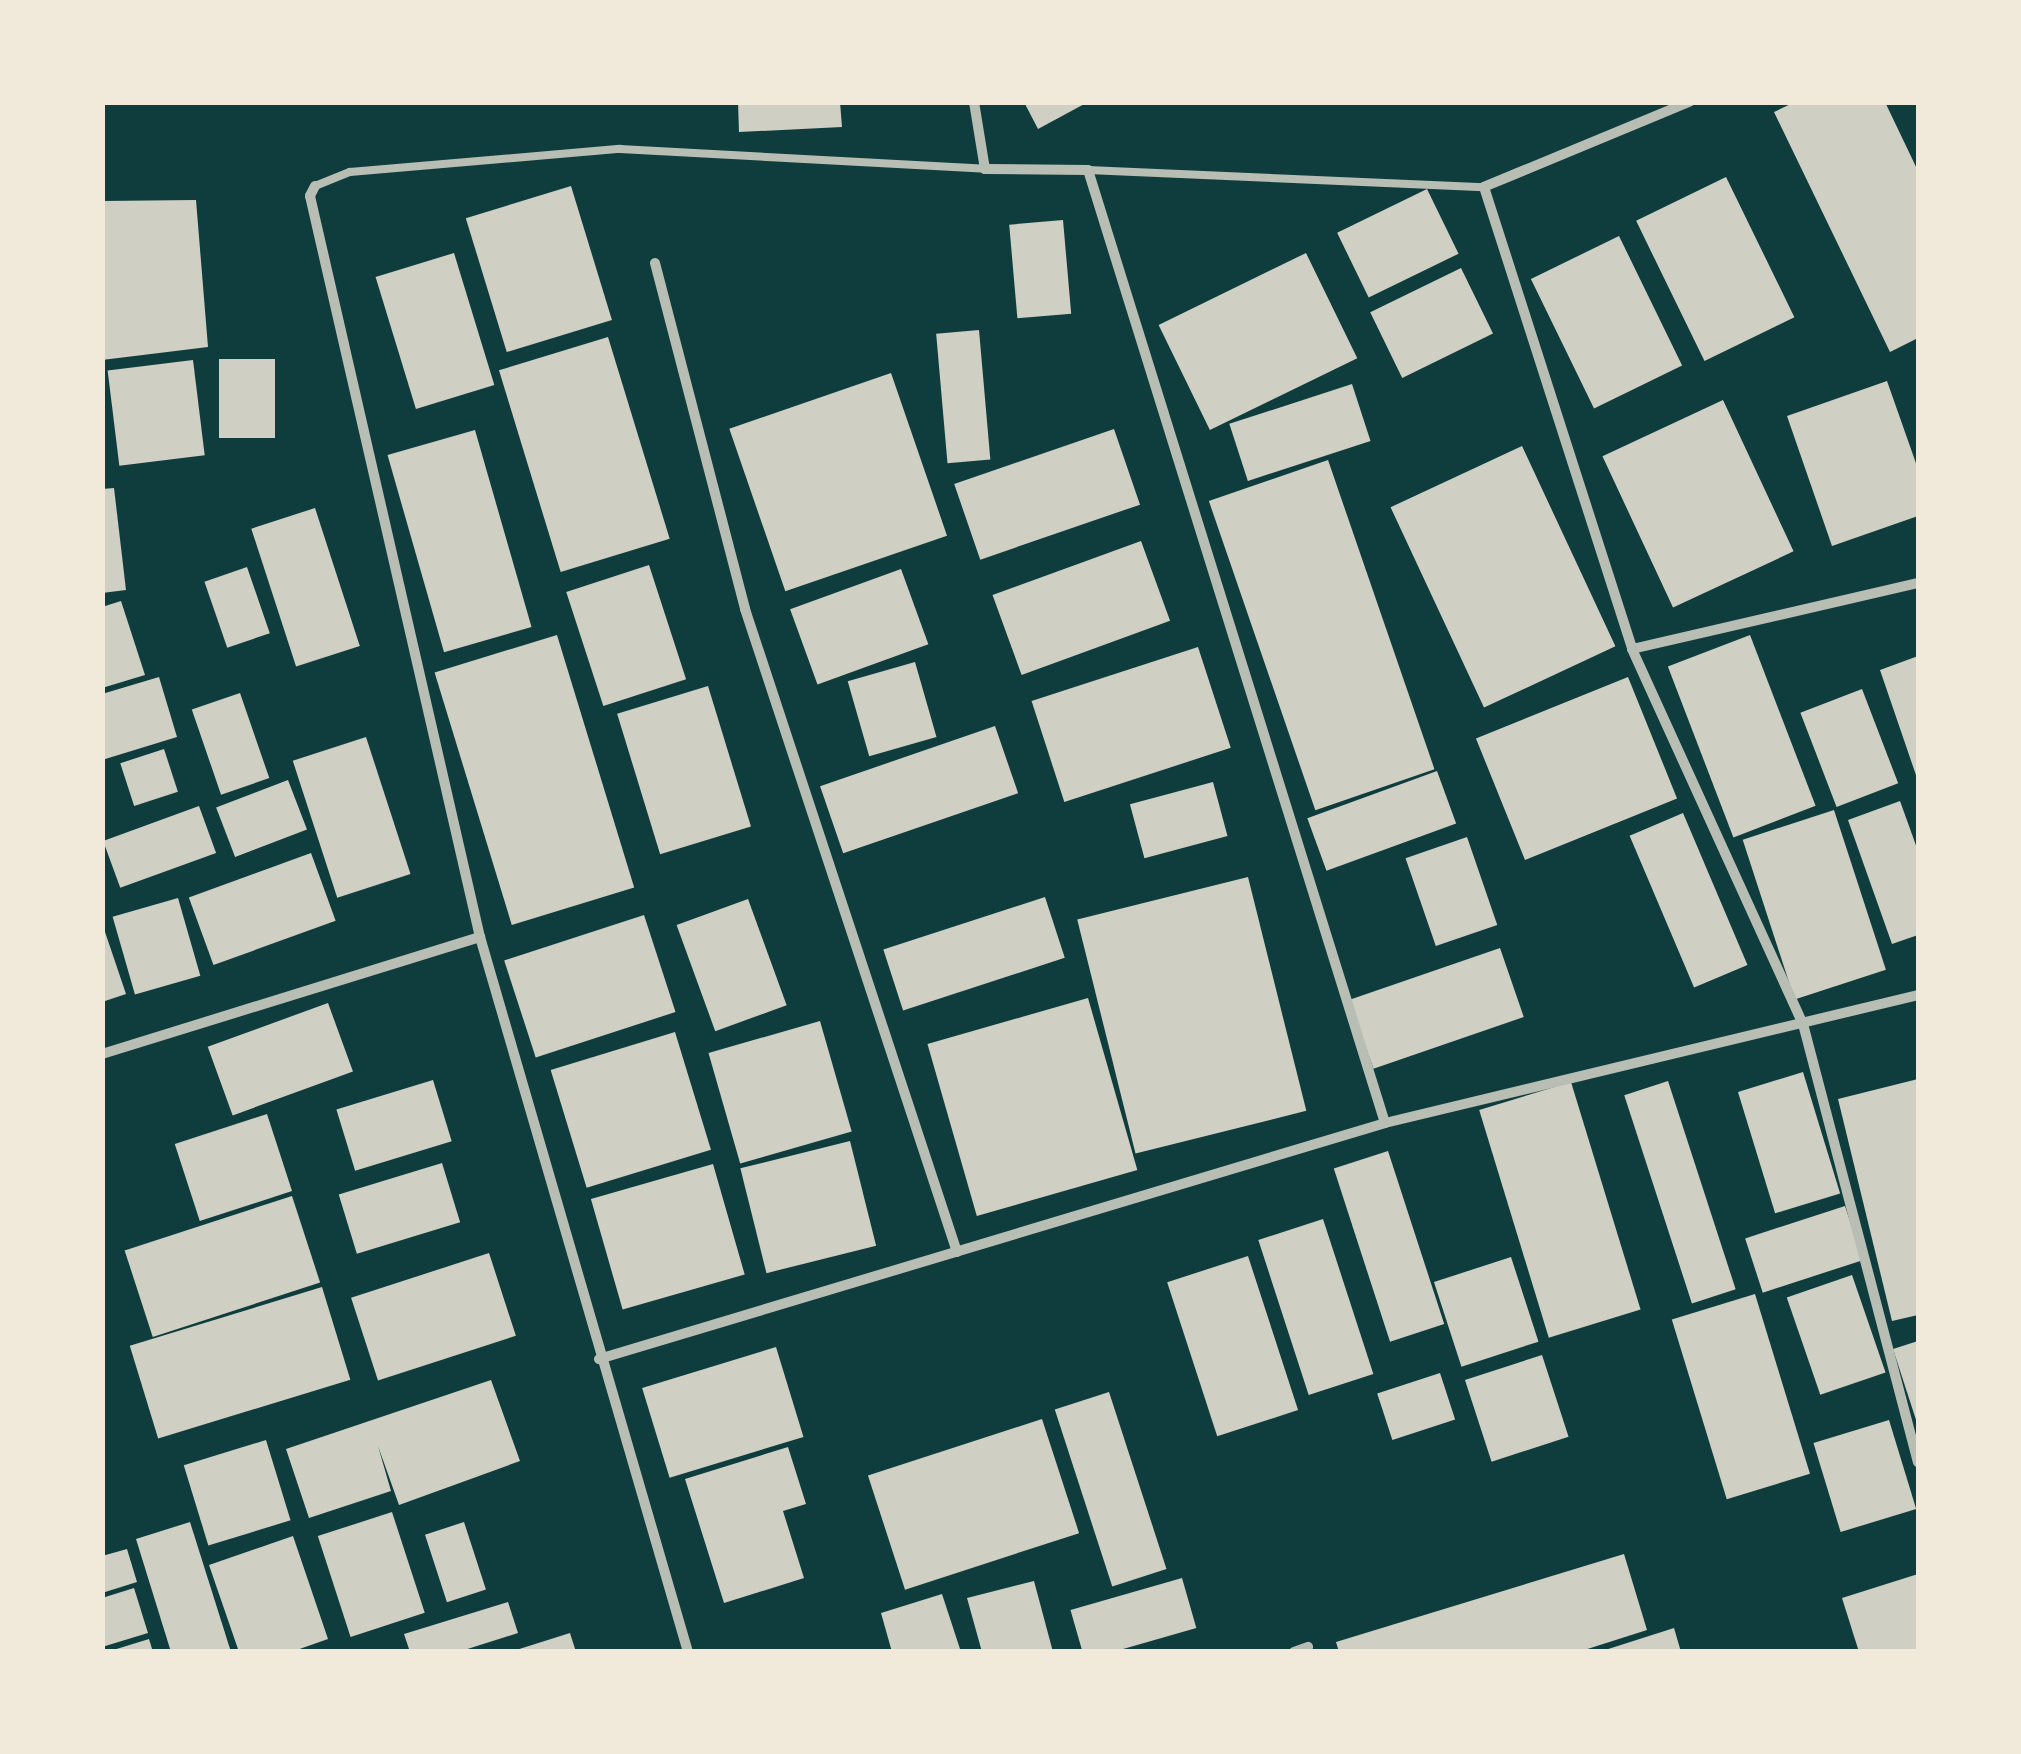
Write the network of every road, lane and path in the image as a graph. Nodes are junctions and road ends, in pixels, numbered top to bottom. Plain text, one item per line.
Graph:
1 (974, 102) edge
2 (1690, 102) edge
3 (985, 169) junction
4 (1088, 170) junction
5 (314, 186) joint
6 (1484, 186) junction
7 (655, 262) dead end
8 (1918, 583) edge
9 (1632, 649) junction
10 (480, 937) junction
11 (1918, 998) edge
12 (1803, 1024) junction
13 (102, 1054) edge
14 (1385, 1123) junction
15 (957, 1252) junction
16 (599, 1359) junction
17 (1918, 1462) edge
18 (1308, 1647) dead end
19 (688, 1652) edge
20 (1294, 1652) edge

1 - 3 street
2 - 6 street
3 - 4 street
3 - 5 lane
4 - 6 lane
4 - 14 street
5 - 10 street
6 - 9 street
7 - 15 street
8 - 9 street
9 - 12 street
10 - 13 street
10 - 16 street
11 - 12 street
12 - 14 street
12 - 17 street
14 - 15 street
15 - 16 street
16 - 19 street
18 - 20 street

